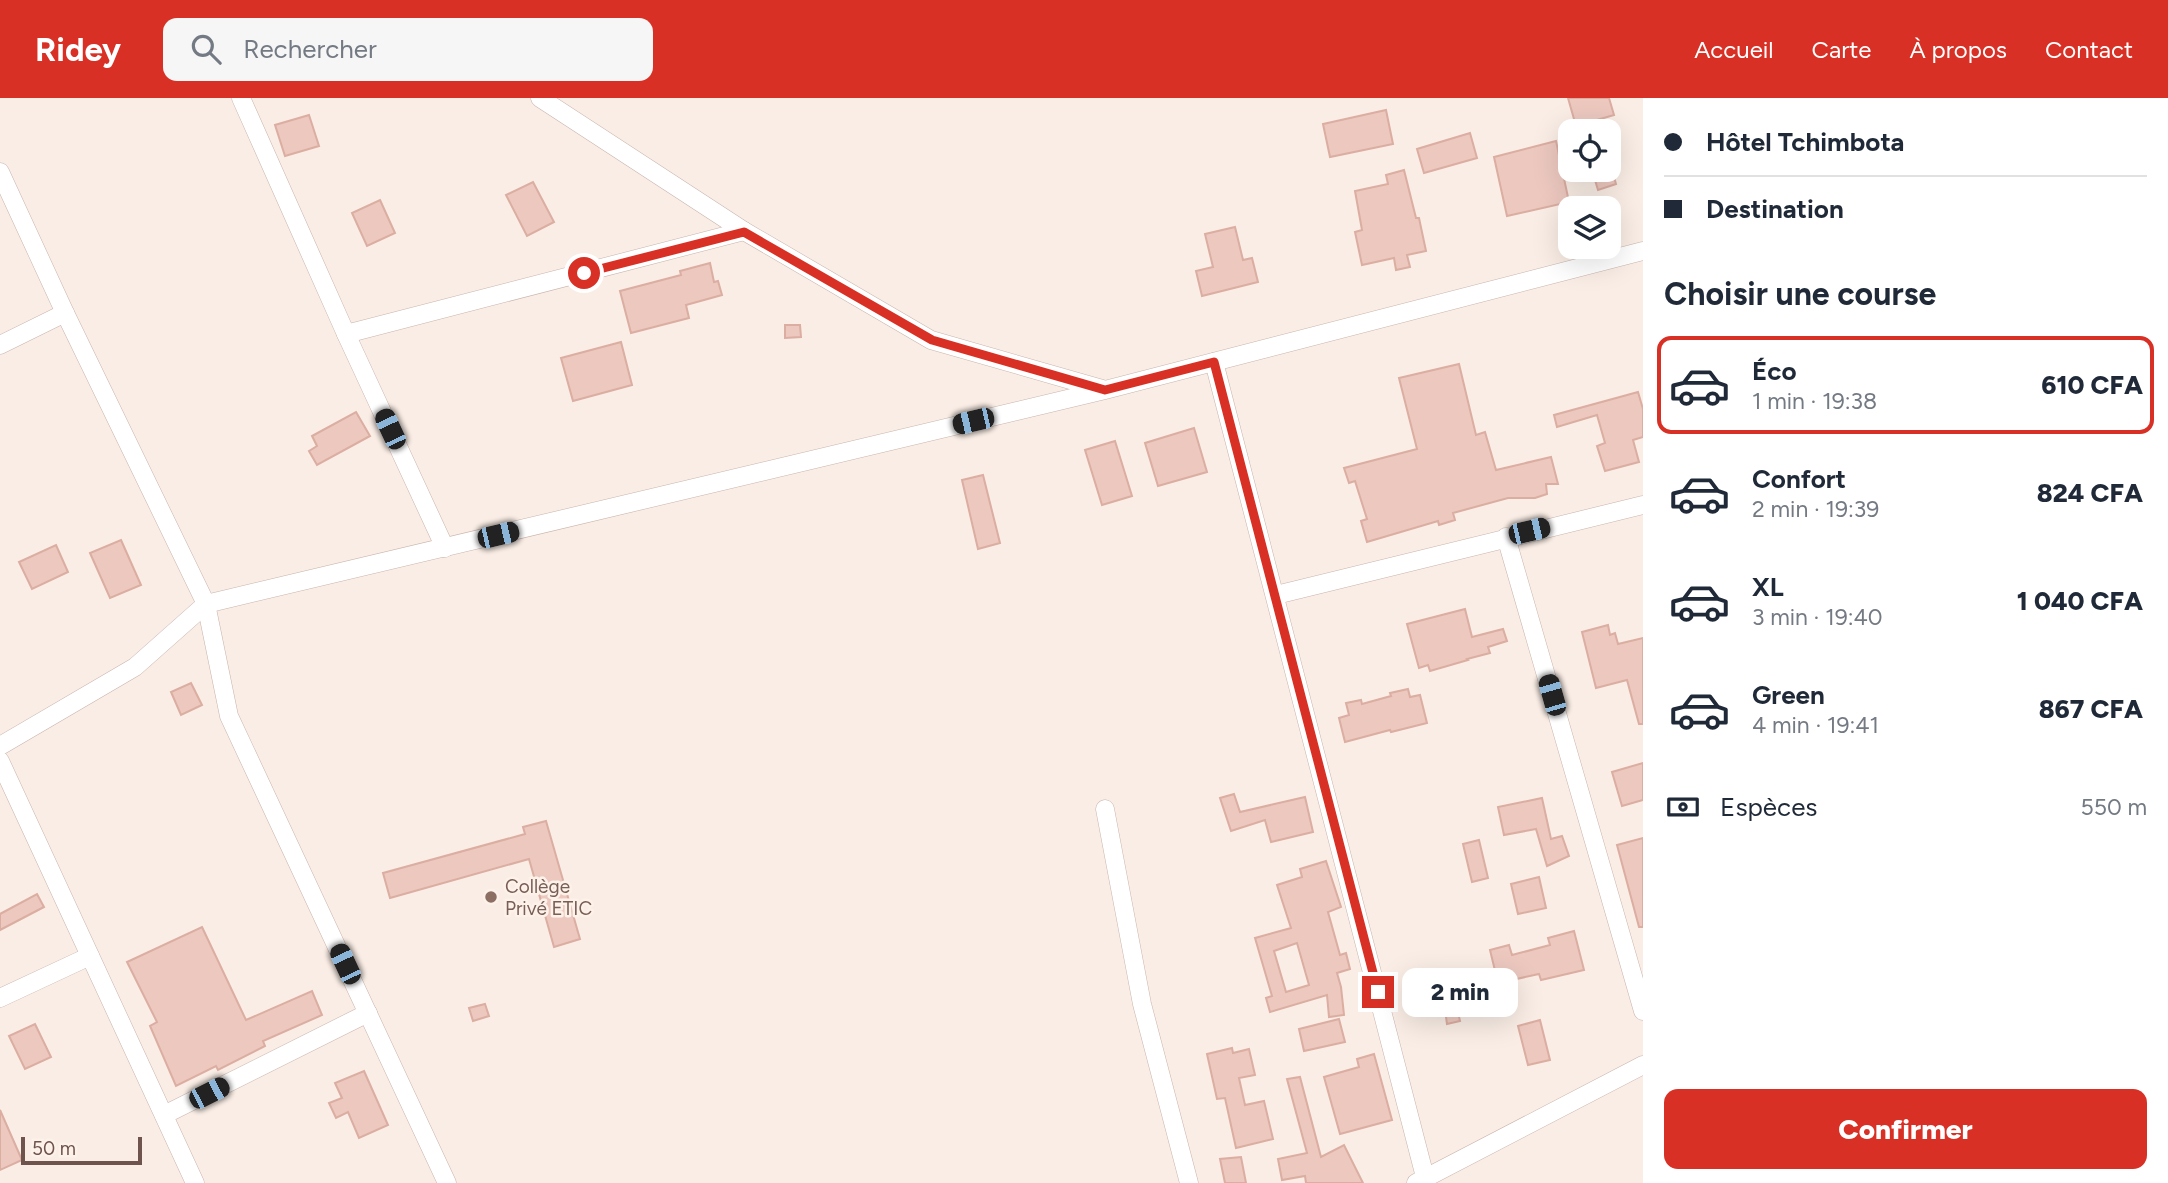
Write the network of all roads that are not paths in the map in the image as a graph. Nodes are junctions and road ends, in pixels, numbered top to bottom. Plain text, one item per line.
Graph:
1 (241, 98) edge
2 (540, 98) edge
3 (0, 172) edge
4 (744, 232) junction
5 (1643, 251) edge
6 (65, 313) junction
7 (346, 334) junction
8 (0, 345) edge
9 (1214, 362) junction
10 (1105, 390) junction
11 (1643, 505) edge
12 (1506, 537) junction
13 (445, 548) junction
14 (1276, 595) junction
15 (206, 604) junction
16 (0, 746) edge
17 (0, 761) edge
18 (1105, 808) dead end
19 (90, 956) junction
20 (0, 998) edge
21 (1643, 1011) edge
22 (368, 1013) junction
23 (1643, 1065) edge
24 (164, 1115) junction
25 (1420, 1180) edge
26 (195, 1183) edge
27 (447, 1183) edge
28 (1189, 1183) edge

1 - 7 street
2 - 4 street
3 - 6 street
4 - 7 street
4 - 10 street
5 - 9 street
6 - 8 street
6 - 15 street
7 - 13 street
9 - 10 street
9 - 14 street
10 - 13 street
11 - 12 street
12 - 14 street
12 - 21 street
13 - 15 street
14 - 25 street
15 - 16 street
15 - 22 street
17 - 19 street
18 - 28 street
19 - 20 street
19 - 24 street
22 - 24 street
22 - 27 street
23 - 25 street
24 - 26 street

